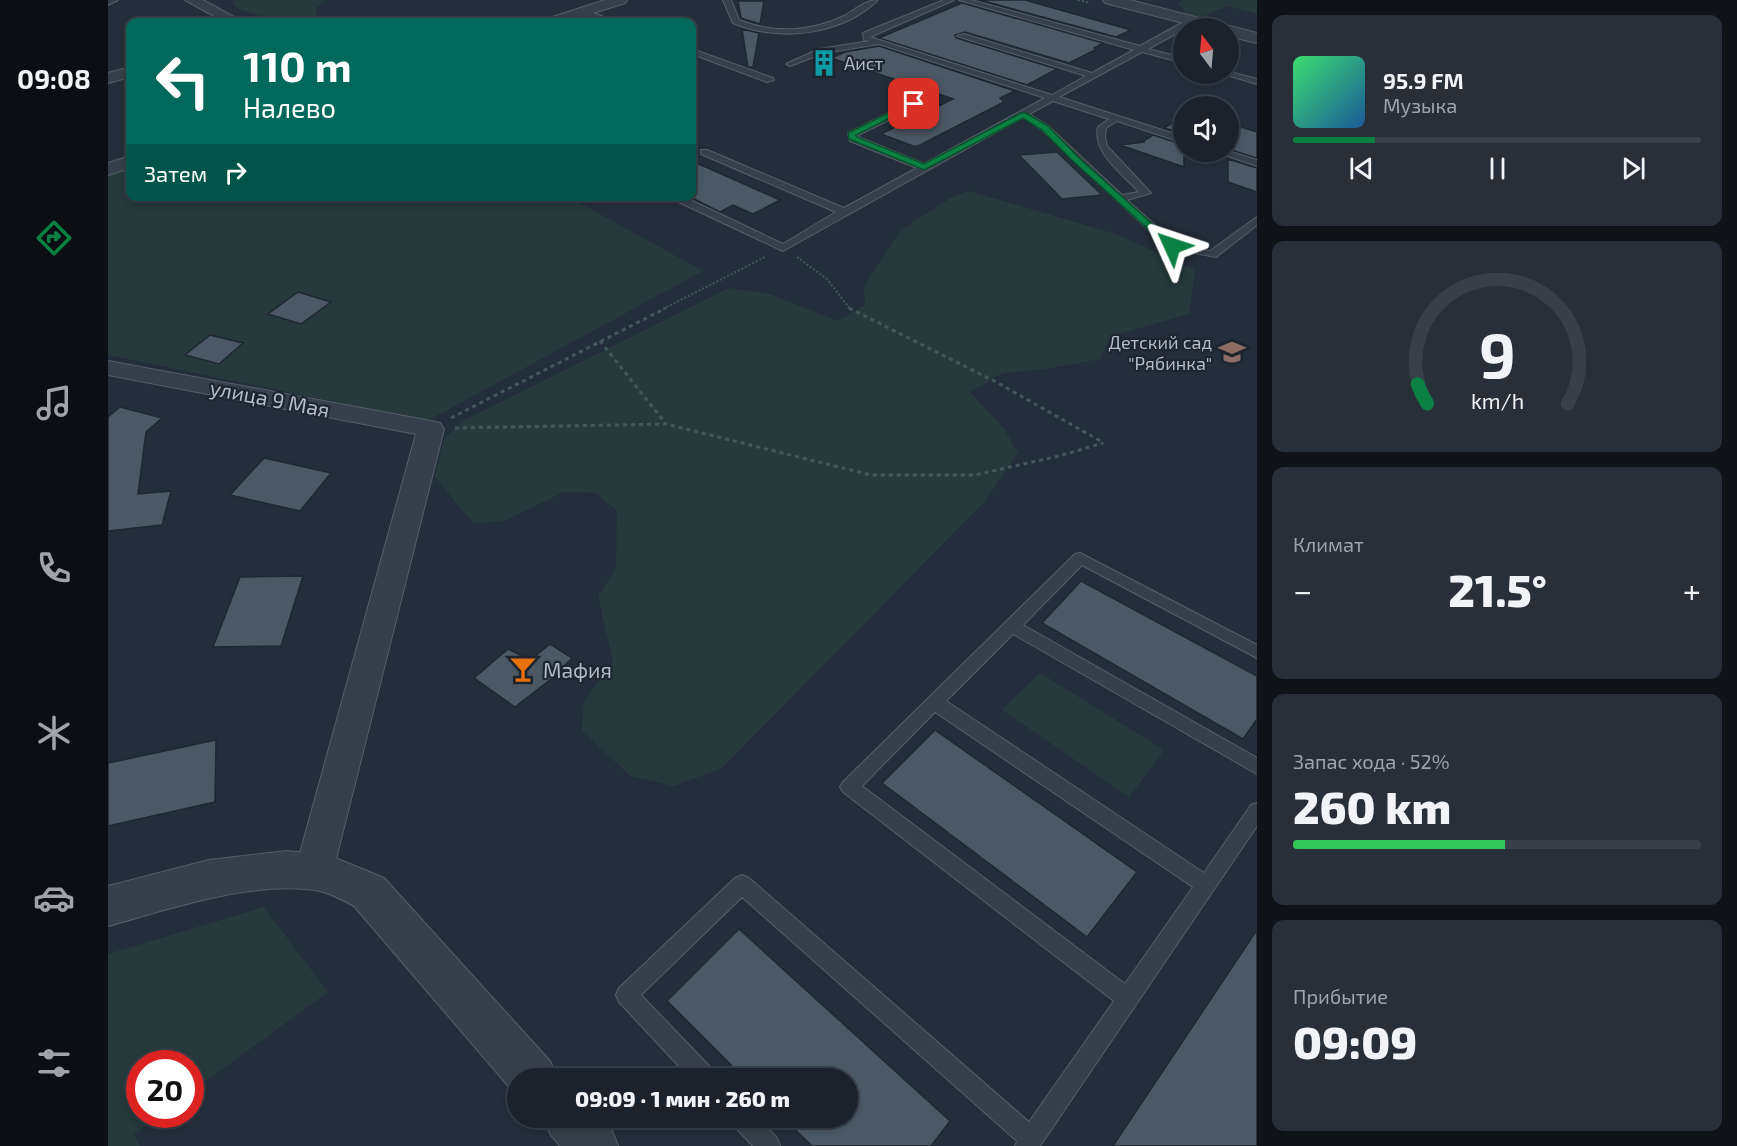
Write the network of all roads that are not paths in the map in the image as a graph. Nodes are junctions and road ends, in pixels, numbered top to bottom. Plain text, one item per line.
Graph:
1 (192, 0) edge
2 (620, 0) edge
3 (727, 0) edge
4 (874, 0) edge
5 (950, 0) edge
6 (963, 0) edge
7 (1112, 0) edge
8 (583, 12) junction
9 (228, 18) edge
10 (564, 18) edge
11 (600, 18) edge
12 (1181, 18) edge
13 (1173, 32) edge
14 (1239, 34) edge
15 (961, 36) dead end
16 (1257, 38) edge
17 (880, 42) junction
18 (1143, 50) junction
19 (696, 52) edge
20 (1173, 58) edge
21 (790, 64) dead end
22 (917, 64) dead end
23 (126, 73) edge
24 (1095, 76) junction
25 (1239, 77) edge
26 (108, 78) edge
27 (770, 80) dead end
28 (1257, 82) edge
29 (1055, 98) junction
30 (914, 104) dead end
31 (1042, 105) junction
32 (1024, 114) junction
33 (1116, 118) junction
34 (1173, 136) edge
35 (704, 152) dead end
36 (1239, 158) edge
37 (126, 163) edge
38 (1257, 163) edge
39 (924, 168) junction
40 (108, 169) edge
41 (1119, 199) junction
42 (684, 201) edge
43 (844, 212) junction
44 (1257, 220) edge
45 (108, 368) edge
46 (1011, 626) junction
47 (1257, 652) edge
48 (934, 702) junction
49 (1257, 767) edge
50 (1257, 811) edge
51 (314, 871) junction
52 (1206, 885) junction
53 (108, 906) edge
54 (1128, 999) junction
55 (524, 1068) edge
56 (696, 1068) edge
57 (576, 1128) edge
58 (752, 1128) edge
59 (1028, 1142) edge
60 (593, 1146) edge
61 (769, 1146) edge

1 - 9 street
2 - 8 street
3 - 4 lane
5 - 17 lane
6 - 18 lane
7 - 12 street
8 - 10 street
8 - 11 lane
13 - 18 lane
14 - 16 street
15 - 24 lane
17 - 21 lane
17 - 29 lane
18 - 20 lane
18 - 24 lane
19 - 27 lane
22 - 31 lane
23 - 26 street
24 - 29 lane
25 - 28 lane
29 - 31 lane
29 - 33 lane
30 - 39 lane
31 - 32 lane
32 - 39 lane
32 - 41 lane
33 - 34 lane
33 - 41 lane
35 - 43 lane
36 - 38 lane
37 - 40 street
39 - 43 lane
41 - 44 lane
42 - 43 lane
45 - 51 street, улица 9 Мая
46 - 47 lane
46 - 48 lane
46 - 49 lane
48 - 52 lane
48 - 54 lane
50 - 52 lane
51 - 53 street
51 - 55 street
52 - 54 lane
54 - 59 lane
56 - 59 lane
57 - 60 street
58 - 61 lane

